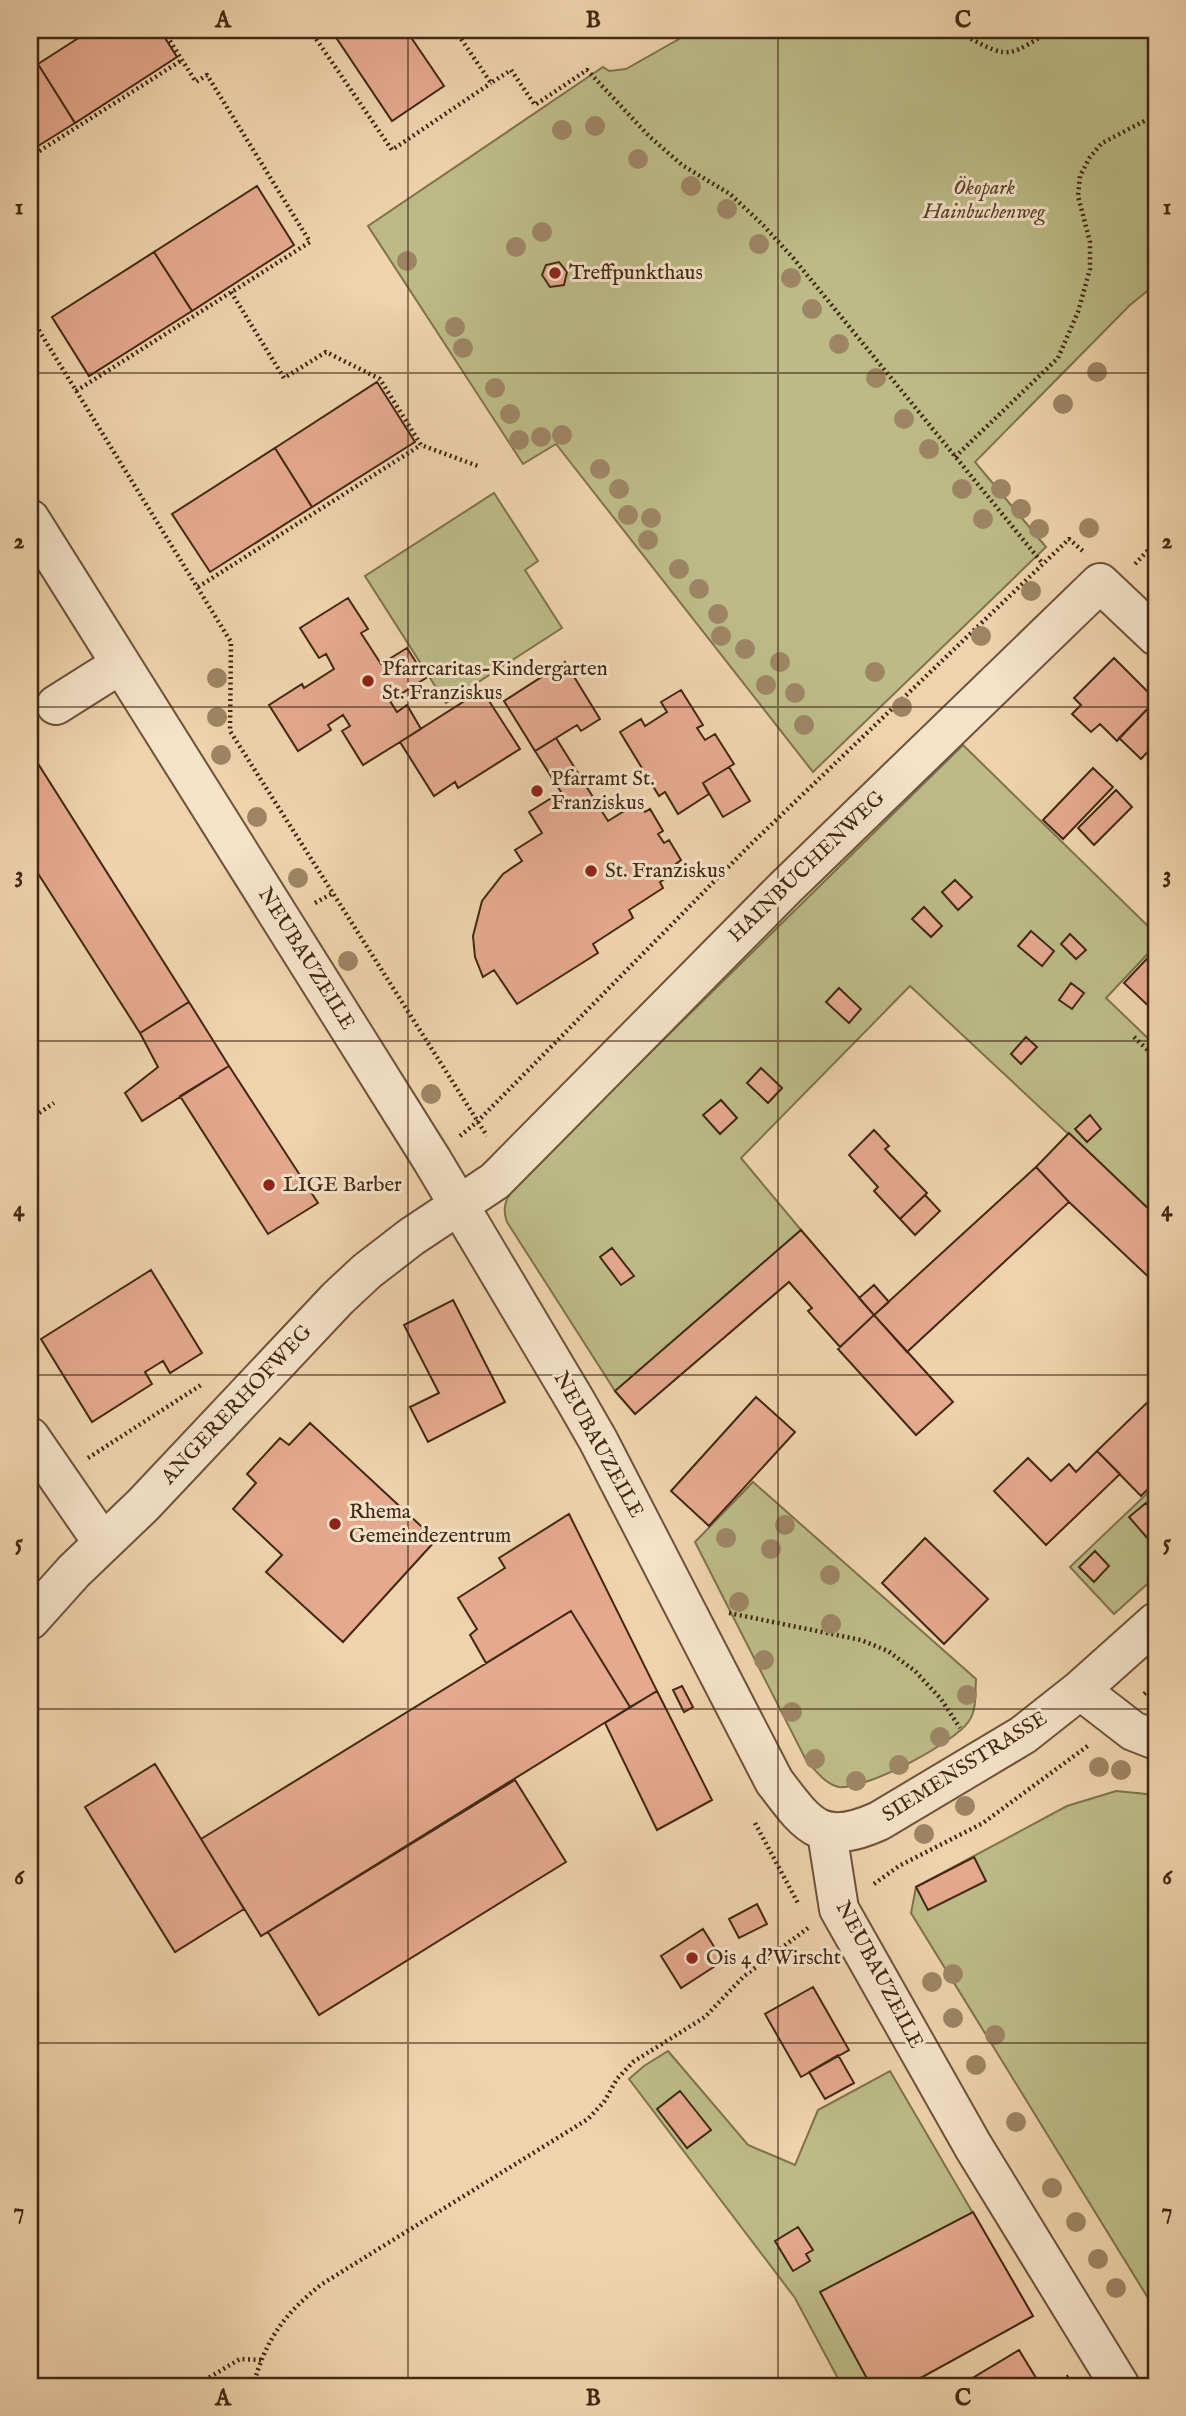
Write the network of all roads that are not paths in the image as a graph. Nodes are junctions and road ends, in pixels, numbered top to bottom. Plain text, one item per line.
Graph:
1 (30, 519) edge
2 (1156, 636) edge
3 (121, 664) junction
4 (56, 705) dead end
5 (459, 1205) junction
6 (30, 1437) edge
7 (103, 1543) junction
8 (30, 1620) edge
9 (1156, 1622) edge
10 (1080, 1690) junction
11 (1156, 1740) edge
12 (827, 1833) junction
13 (1120, 2386) edge

1 - 3 street, NEUBAUZEILE
2 - 5 street, HAINBUCHENWEG
3 - 4 street
3 - 5 street, NEUBAUZEILE
5 - 7 street, ANGERERHOFWEG
5 - 12 street, NEUBAUZEILE
6 - 7 street
7 - 8 street, ANGERERHOFWEG
9 - 10 street, SIEMENSSTRASSE
10 - 11 street
10 - 12 street, SIEMENSSTRASSE
12 - 13 street, NEUBAUZEILE

